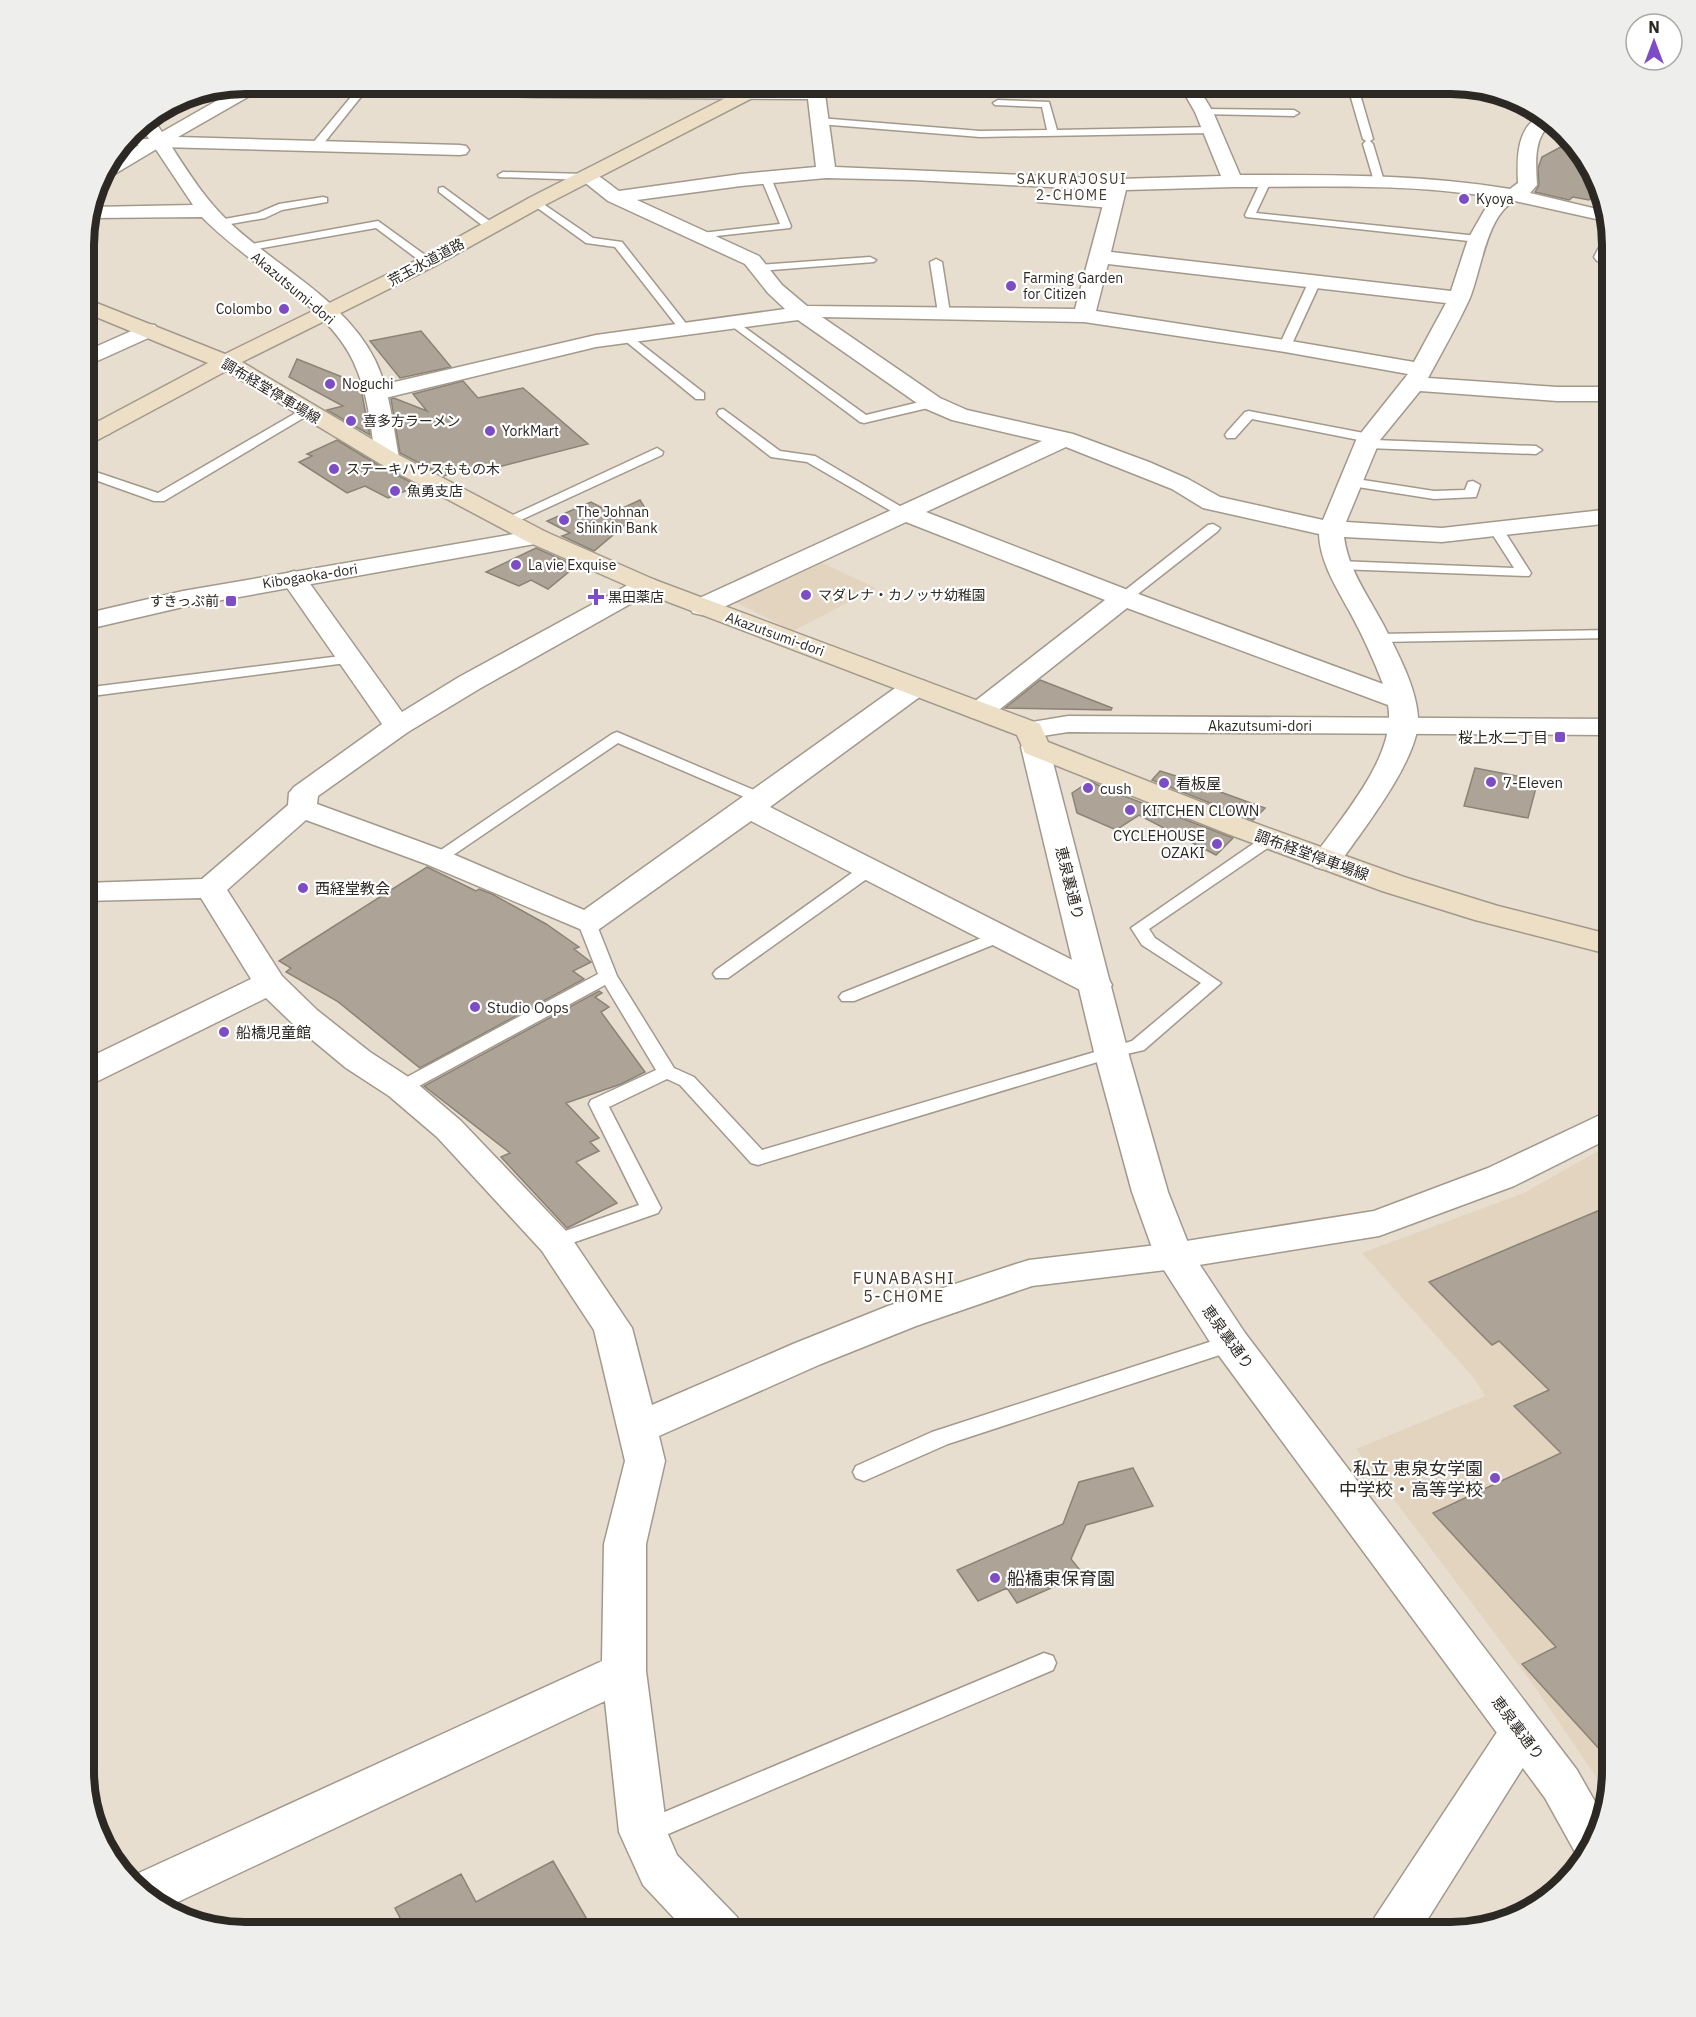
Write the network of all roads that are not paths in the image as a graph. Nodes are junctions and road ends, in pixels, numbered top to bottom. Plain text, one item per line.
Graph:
1 (240, 95) edge
2 (357, 95) edge
3 (743, 95) edge
4 (818, 95) edge
5 (1194, 95) edge
6 (1355, 95) edge
7 (998, 104) dead end
8 (1204, 112) junction
9 (1294, 113) dead end
10 (819, 121) junction
11 (1540, 124) edge
12 (150, 128) edge
13 (1211, 130) junction
14 (1053, 134) junction
15 (136, 142) edge
16 (159, 142) junction
17 (316, 146) junction
18 (460, 150) dead end
19 (118, 165) edge
20 (826, 172) junction
21 (503, 175) dead end
22 (587, 177) junction
23 (766, 178) junction
24 (1233, 181) junction
25 (1266, 181) junction
26 (1379, 182) junction
27 (443, 190) dead end
28 (1115, 195) junction
29 (1514, 195) junction
30 (615, 198) junction
31 (323, 200) dead end
32 (1042, 200) dead end
33 (536, 202) junction
34 (99, 213) edge
35 (1599, 215) edge
36 (214, 217) junction
37 (491, 227) junction
38 (702, 236) junction
39 (1478, 239) junction
40 (246, 248) junction
41 (1099, 257) junction
42 (870, 260) dead end
43 (428, 262) junction
44 (936, 262) dead end
45 (758, 268) junction
46 (1315, 281) junction
47 (1459, 298) junction
48 (95, 309) edge
49 (327, 313) junction
50 (802, 313) junction
51 (944, 313) junction
52 (1084, 316) junction
53 (733, 322) junction
54 (684, 328) junction
55 (147, 330) junction
56 (627, 336) junction
57 (1285, 346) junction
58 (95, 356) edge
59 (226, 362) junction
60 (1418, 377) junction
61 (377, 393) junction
62 (1602, 394) edge
63 (700, 396) dead end
64 (932, 403) junction
65 (306, 411) junction
66 (723, 413) dead end
67 (95, 428) edge
68 (1231, 435) dead end
69 (1065, 438) junction
70 (1368, 441) junction
71 (1536, 450) dead end
72 (657, 452) dead end
73 (387, 458) junction
74 (95, 476) edge
75 (1350, 482) junction
76 (1473, 485) dead end
77 (903, 512) junction
78 (1602, 517) edge
79 (505, 522) junction
80 (1213, 528) dead end
81 (1331, 529) junction
82 (1496, 529) junction
83 (537, 537) junction
84 (1338, 565) junction
85 (294, 579) junction
86 (646, 585) junction
87 (1124, 598) junction
88 (702, 607) junction
89 (95, 619) edge
90 (1602, 634) edge
91 (1377, 638) junction
92 (349, 659) junction
93 (915, 687) junction
94 (95, 692) edge
95 (980, 711) junction
96 (1403, 714) junction
97 (398, 726) junction
98 (1602, 726) edge
99 (1033, 739) junction
100 (756, 804) junction
101 (302, 808) junction
102 (1269, 840) junction
103 (437, 858) junction
104 (1326, 861) junction
105 (869, 869) junction
106 (210, 888) junction
107 (95, 892) edge
108 (587, 923) junction
109 (999, 936) junction
110 (1602, 943) edge
111 (722, 974) dead end
112 (608, 976) junction
113 (270, 983) junction
114 (1096, 985) junction
115 (848, 997) dead end
116 (1111, 1052) junction
117 (95, 1069) edge
118 (667, 1072) junction
119 (401, 1088) junction
120 (1602, 1128) edge
121 (555, 1242) junction
122 (1174, 1256) junction
123 (1231, 1343) junction
124 (639, 1428) junction
125 (864, 1472) dead end
126 (1044, 1663) dead end
127 (624, 1671) junction
128 (1521, 1734) junction
129 (643, 1832) junction
130 (1588, 1834) edge
131 (153, 1890) edge
132 (710, 1922) edge
133 (1399, 1922) edge

1 - 16 street
2 - 17 lane
3 - 22 main road, 荒玉水道道路
4 - 10 street
5 - 8 street
6 - 26 lane
7 - 14 lane
8 - 9 lane
8 - 13 street
10 - 14 lane
10 - 20 street
11 - 29 street
12 - 16 street, Akazutsumi-dori
13 - 14 lane
13 - 24 street
15 - 16 lane
16 - 17 street
16 - 19 street
16 - 36 street, Akazutsumi-dori
17 - 18 street
20 - 23 street
20 - 28 street
21 - 22 lane
22 - 30 street
22 - 33 main road, 荒玉水道道路
23 - 30 street
23 - 38 lane
24 - 25 street
24 - 28 street
25 - 26 street
25 - 39 lane
26 - 29 street
27 - 37 lane
28 - 32 lane
28 - 41 street
29 - 35 street
29 - 39 street
30 - 38 street
31 - 36 lane
33 - 37 main road, 荒玉水道道路
33 - 54 lane
34 - 36 street
36 - 40 street, Akazutsumi-dori
37 - 43 main road, 荒玉水道道路
38 - 45 street
39 - 47 street
40 - 43 lane
40 - 49 street, Akazutsumi-dori
41 - 46 street
41 - 52 street
42 - 45 lane
43 - 49 main road, 荒玉水道道路
44 - 51 lane
45 - 50 street
46 - 47 street
46 - 57 lane
47 - 60 street
48 - 55 main road, 調布経堂停車場線
49 - 59 main road, 荒玉水道道路
49 - 61 street, Akazutsumi-dori
50 - 51 street
50 - 53 street
50 - 64 street
51 - 52 street
52 - 57 street
53 - 54 street
53 - 64 lane
54 - 56 street
55 - 58 street
55 - 59 main road, 調布経堂停車場線
56 - 61 street
56 - 63 lane
57 - 60 street
59 - 65 main road, 調布経堂停車場線
59 - 67 main road, 荒玉水道道路
60 - 62 street
60 - 70 street
61 - 73 street, Akazutsumi-dori
64 - 69 street
65 - 73 main road, 調布経堂停車場線
65 - 74 lane
66 - 77 lane
68 - 70 lane
69 - 77 street
69 - 81 street
70 - 71 lane
70 - 75 street
72 - 79 lane
73 - 79 main road, Akazutsumi-dori
75 - 76 lane
75 - 81 street
77 - 87 street
77 - 88 street
78 - 82 street
79 - 83 main road, Akazutsumi-dori
80 - 87 lane
81 - 82 street
81 - 84 street
82 - 84 lane
83 - 85 street, Kibogaoka-dori
83 - 86 main road, Akazutsumi-dori
84 - 91 street
85 - 89 street, Kibogaoka-dori
85 - 92 street
86 - 88 main road, Akazutsumi-dori
86 - 97 street
87 - 95 street
87 - 96 street
88 - 93 main road, Akazutsumi-dori
90 - 91 lane
91 - 96 street
92 - 94 lane
92 - 97 street
93 - 95 main road, Akazutsumi-dori
93 - 100 street
95 - 99 main road, Akazutsumi-dori
96 - 98 street, Akazutsumi-dori
96 - 99 street, Akazutsumi-dori
96 - 104 street
97 - 101 street
99 - 102 main road, 調布経堂停車場線
99 - 114 street, 恵泉裏通り
100 - 103 lane
100 - 105 street
100 - 108 street
101 - 103 street
101 - 106 street
102 - 104 main road, 調布経堂停車場線
102 - 116 lane
103 - 108 street
104 - 110 main road, 調布経堂停車場線
105 - 109 street
105 - 111 lane
106 - 107 street
106 - 113 street
108 - 112 lane
109 - 114 street
109 - 115 lane
112 - 118 lane
112 - 119 lane
113 - 117 street
113 - 119 street
114 - 116 street, 恵泉裏通り
116 - 118 lane
116 - 122 street, 恵泉裏通り
118 - 121 lane
119 - 121 street
120 - 122 street
121 - 124 street
122 - 123 street, 恵泉裏通り
122 - 124 street
123 - 125 lane
123 - 128 street, 恵泉裏通り
124 - 127 street
126 - 129 lane
127 - 129 street
127 - 131 street
128 - 130 street, 恵泉裏通り
128 - 133 street
129 - 132 street

